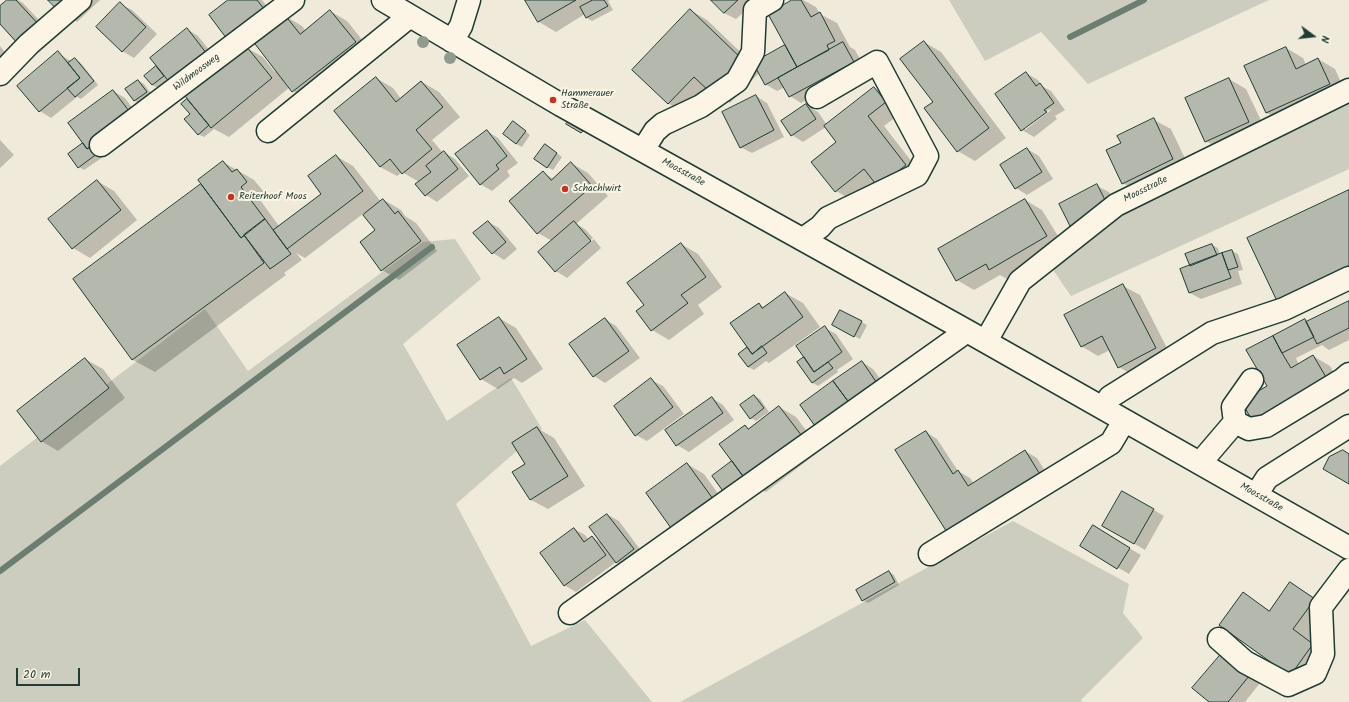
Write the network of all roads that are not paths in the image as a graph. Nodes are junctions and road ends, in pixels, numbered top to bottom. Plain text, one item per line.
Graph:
1 (80, 0) edge
2 (293, 0) edge
3 (383, 0) edge
4 (469, 0) edge
5 (772, 0) edge
6 (410, 16) junction
7 (452, 41) junction
8 (0, 74) edge
9 (1349, 90) edge
10 (817, 98) dead end
11 (268, 131) dead end
12 (101, 145) dead end
13 (643, 150) junction
14 (817, 228) junction
15 (1349, 278) edge
16 (967, 331) junction
17 (986, 342) junction
18 (1349, 374) edge
19 (1252, 380) dead end
20 (1103, 408) junction
21 (1124, 421) junction
22 (1235, 422) junction
23 (1349, 426) edge
24 (1200, 463) junction
25 (1256, 495) junction
26 (1349, 548) edge
27 (930, 554) dead end
28 (1349, 570) edge
29 (570, 613) dead end
30 (1219, 639) dead end

1 - 8 street
2 - 12 street, Wildmoosweg
3 - 6 street, Moosstraße
4 - 7 street
5 - 13 street
6 - 7 street, Moosstraße
6 - 11 street
7 - 13 street, Moosstraße
9 - 17 street, Moosstraße
10 - 14 street
13 - 14 street, Moosstraße
14 - 16 street, Moosstraße
15 - 20 street
16 - 17 street, Moosstraße
16 - 29 street
17 - 20 street, Moosstraße
18 - 22 street
19 - 22 street
20 - 21 street, Moosstraße
21 - 24 street, Moosstraße
21 - 27 street
22 - 24 street
23 - 25 street
24 - 25 street, Moosstraße
25 - 26 street, Moosstraße
28 - 30 street

